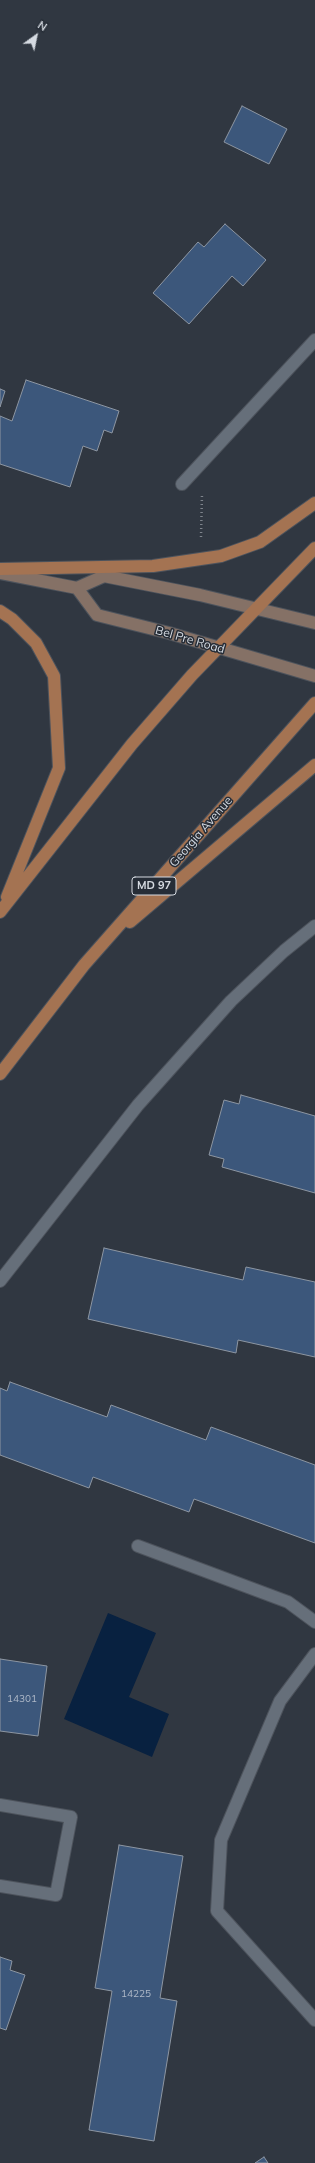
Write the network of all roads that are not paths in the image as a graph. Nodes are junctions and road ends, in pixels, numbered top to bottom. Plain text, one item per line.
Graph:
1 (315, 340) edge
2 (182, 484) dead end
3 (315, 503) edge
4 (315, 548) edge
5 (0, 570) edge
6 (0, 573) edge
7 (77, 588) junction
8 (257, 609) junction
9 (0, 611) edge
10 (315, 623) edge
11 (218, 648) junction
12 (315, 676) edge
13 (315, 703) edge
14 (315, 764) edge
15 (1, 910) edge
16 (315, 926) edge
17 (96, 952) junction
18 (0, 1074) edge
19 (0, 1281) edge
20 (138, 1546) dead end
21 (315, 1622) edge
22 (315, 1654) edge
23 (0, 1805) edge
24 (0, 1886) edge
25 (315, 2020) edge

1 - 2 street
3 - 5 main road
4 - 8 main road
6 - 7 main road
7 - 8 main road
7 - 11 main road, Bel Pre Road
8 - 10 main road
8 - 11 main road
9 - 15 main road
11 - 12 main road, Bel Pre Road
11 - 15 main road
13 - 17 main road, Georgia Avenue / MD 97
14 - 17 main road
16 - 19 street
17 - 18 main road, Georgia Avenue / MD 97
20 - 21 street
22 - 25 street
23 - 24 street

